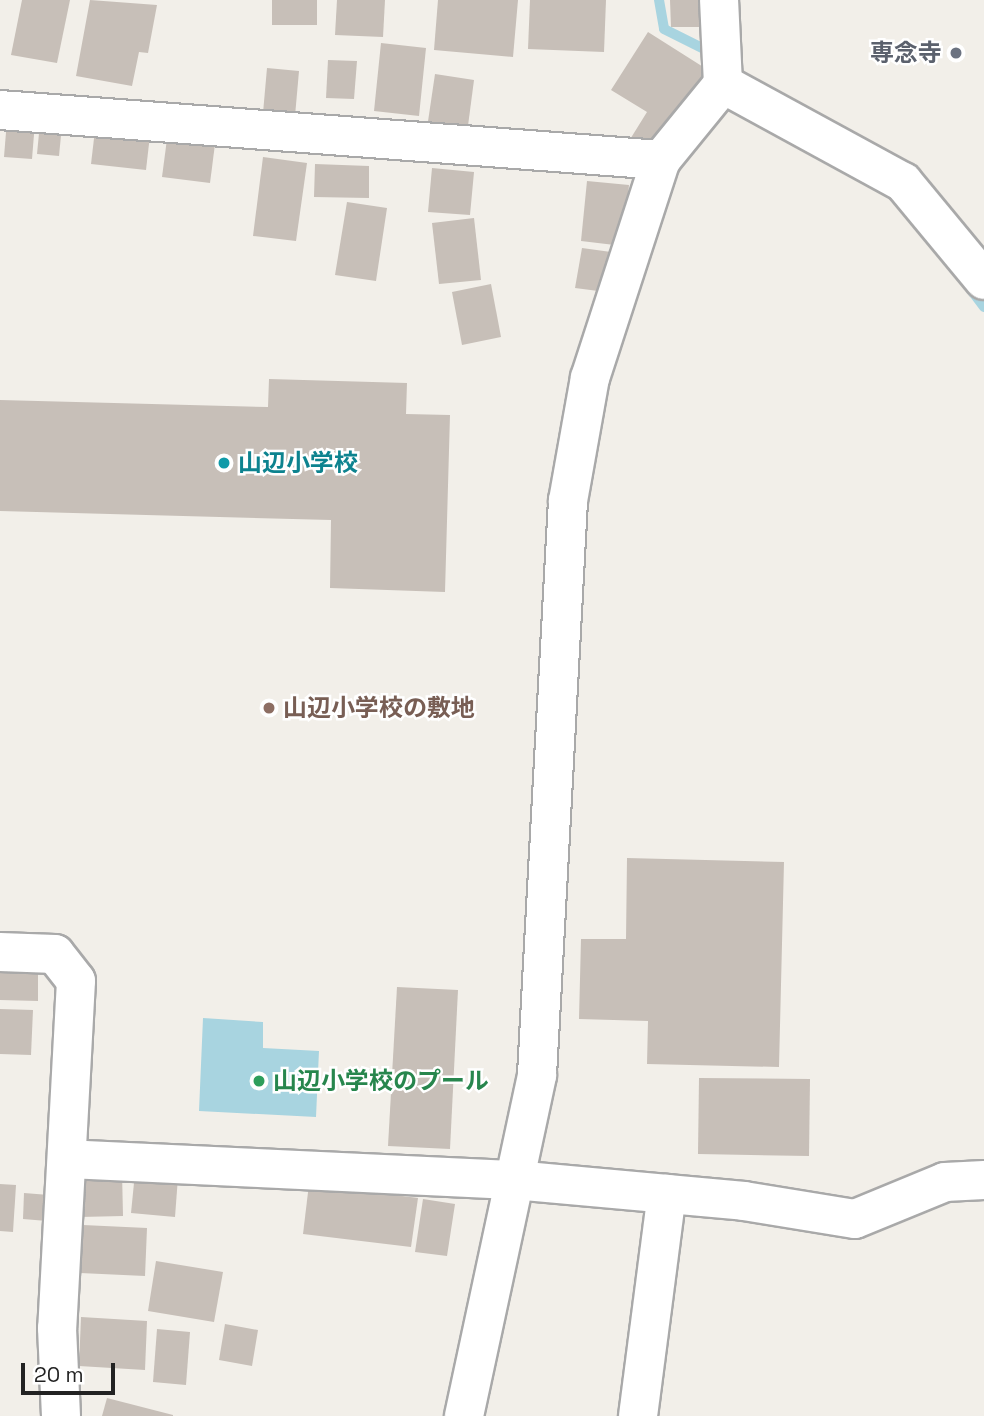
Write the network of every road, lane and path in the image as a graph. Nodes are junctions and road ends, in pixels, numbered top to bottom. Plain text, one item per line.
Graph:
1 (719, 0) edge
2 (723, 85) junction
3 (0, 110) edge
4 (661, 160) junction
5 (984, 280) edge
6 (0, 952) edge
7 (67, 1159) junction
8 (514, 1180) junction
9 (984, 1180) edge
10 (667, 1194) junction
11 (61, 1416) edge
12 (464, 1416) edge
13 (638, 1416) edge

1 - 2 street
2 - 4 street
2 - 5 street
3 - 4 street
4 - 8 street
6 - 7 street
7 - 8 street
7 - 11 street
8 - 10 street
8 - 12 street
9 - 10 street
10 - 13 street

